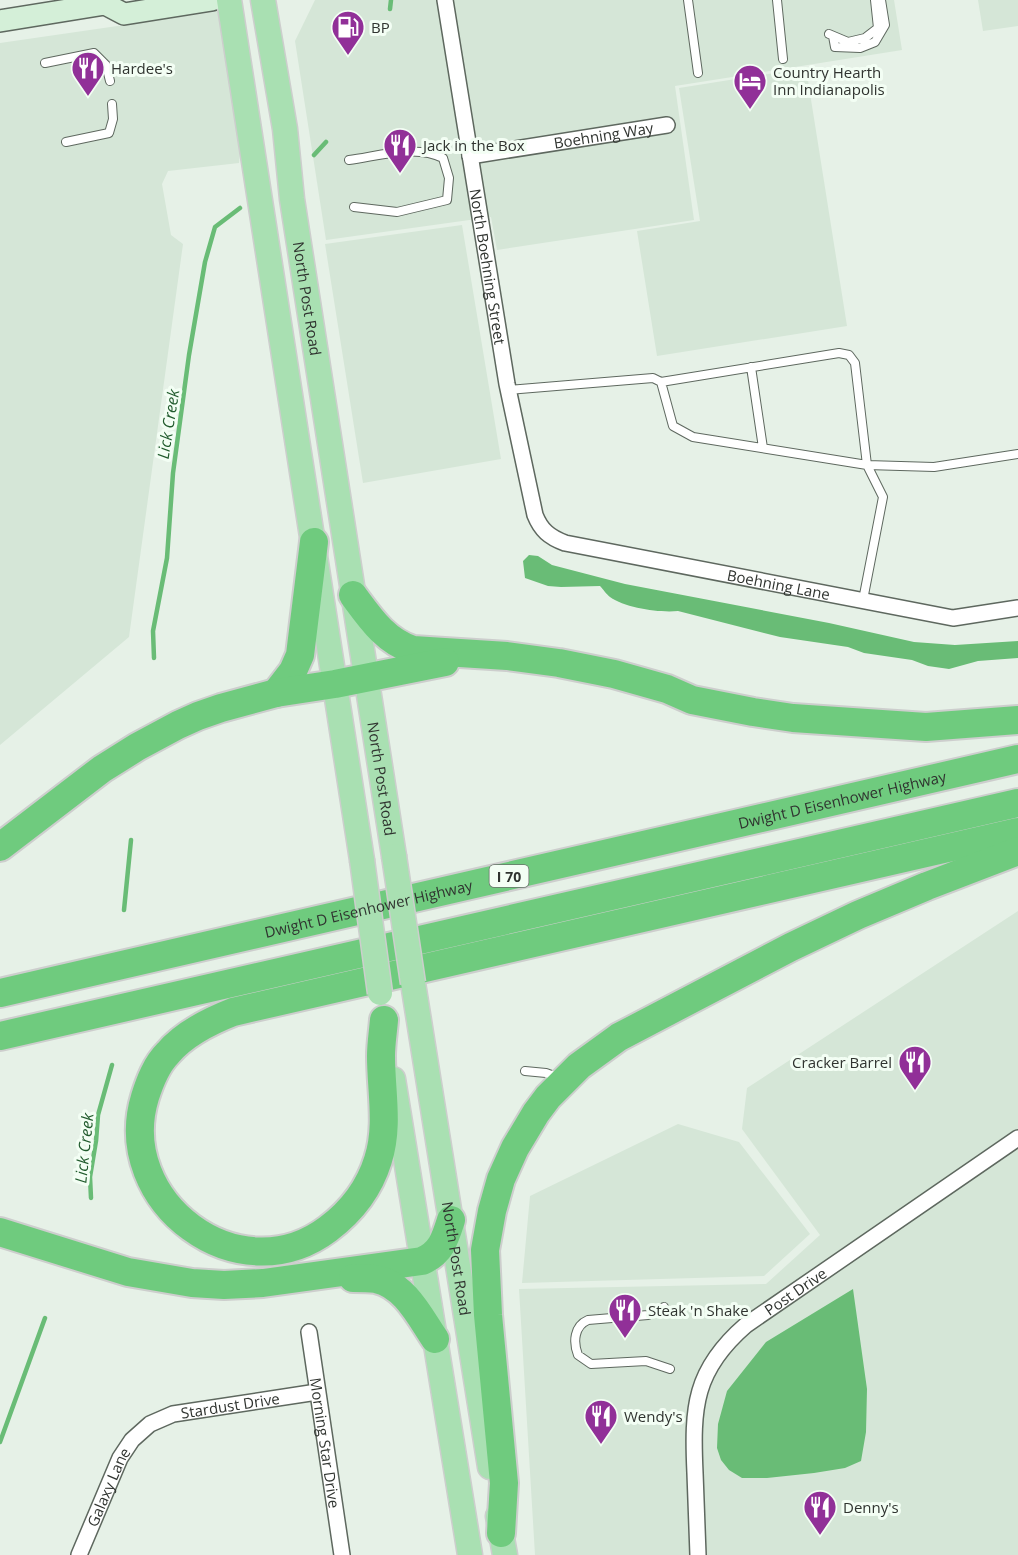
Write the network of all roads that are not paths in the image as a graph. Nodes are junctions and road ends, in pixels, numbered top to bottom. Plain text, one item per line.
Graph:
1 (212, 0) edge
2 (229, 0) edge
3 (263, 0) edge
4 (445, 0) edge
5 (688, 0) edge
6 (777, 0) edge
7 (875, 0) edge
8 (880, 0) edge
9 (107, 2) edge
10 (0, 21) edge
11 (783, 59) dead end
12 (45, 63) dead end
13 (698, 73) dead end
14 (110, 81) dead end
15 (112, 104) dead end
16 (666, 125) dead end
17 (285, 129) junction
18 (66, 142) dead end
19 (251, 142) junction
20 (470, 156) junction
21 (350, 160) dead end
22 (354, 207) dead end
23 (751, 367) junction
24 (661, 382) junction
25 (508, 390) junction
26 (763, 448) junction
27 (1018, 454) edge
28 (867, 465) junction
29 (542, 529) joint
30 (314, 542) junction
31 (353, 595) junction
32 (863, 600) junction
33 (1018, 608) edge
34 (482, 656) junction
35 (365, 678) junction
36 (335, 684) junction
37 (276, 693) junction
38 (1018, 720) edge
39 (1018, 759) edge
40 (1018, 803) edge
41 (1018, 832) edge
42 (0, 847) edge
43 (1018, 851) edge
44 (0, 993) edge
45 (382, 1007) junction
46 (0, 1036) edge
47 (525, 1071) dead end
48 (564, 1080) junction
49 (1018, 1138) edge
50 (451, 1220) junction
51 (0, 1232) edge
52 (422, 1261) junction
53 (321, 1275) junction
54 (663, 1307) dead end
55 (309, 1332) dead end
56 (435, 1339) junction
57 (670, 1369) dead end
58 (317, 1392) junction
59 (146, 1427) joint
60 (503, 1544) edge
61 (79, 1555) edge
62 (342, 1555) edge
63 (470, 1555) edge
64 (698, 1555) edge

1 - 9 main road
2 - 19 main road, North Post Road
3 - 17 main road, North Post Road
4 - 20 street, North Boehning Street
5 - 13 lane
6 - 11 lane
7 - 8 lane
9 - 10 main road
12 - 14 lane
15 - 18 lane
16 - 20 street, Boehning Way
17 - 19 main road
17 - 31 main road, North Post Road
19 - 30 main road, North Post Road
20 - 25 street, North Boehning Street
21 - 22 lane
23 - 24 lane
23 - 26 lane
23 - 28 lane
24 - 25 lane
24 - 26 lane
25 - 29 street, North Boehning Street
26 - 28 lane
27 - 28 lane
28 - 32 lane
29 - 32 street, Boehning Lane
30 - 36 main road, North Post Road
30 - 37 highway
31 - 34 highway
31 - 35 main road, North Post Road
32 - 33 street, Boehning Lane
34 - 35 highway
34 - 38 highway
35 - 36 highway
35 - 50 main road, North Post Road, bridge
36 - 37 highway
36 - 45 main road, North Post Road, bridge
37 - 42 highway
39 - 44 highway, Dwight D Eisenhower Highway / I 70
40 - 46 highway
41 - 45 highway
43 - 48 highway
45 - 52 main road, North Post Road
47 - 48 lane
48 - 60 highway
49 - 64 street, Post Drive
50 - 52 highway
50 - 60 main road, North Post Road
51 - 53 highway
52 - 53 highway
52 - 56 main road, North Post Road
53 - 56 highway
54 - 57 lane
55 - 58 street, Morning Star Drive
56 - 63 main road, North Post Road
58 - 59 street, Stardust Drive
58 - 62 street, Morning Star Drive
59 - 61 street, Galaxy Lane

